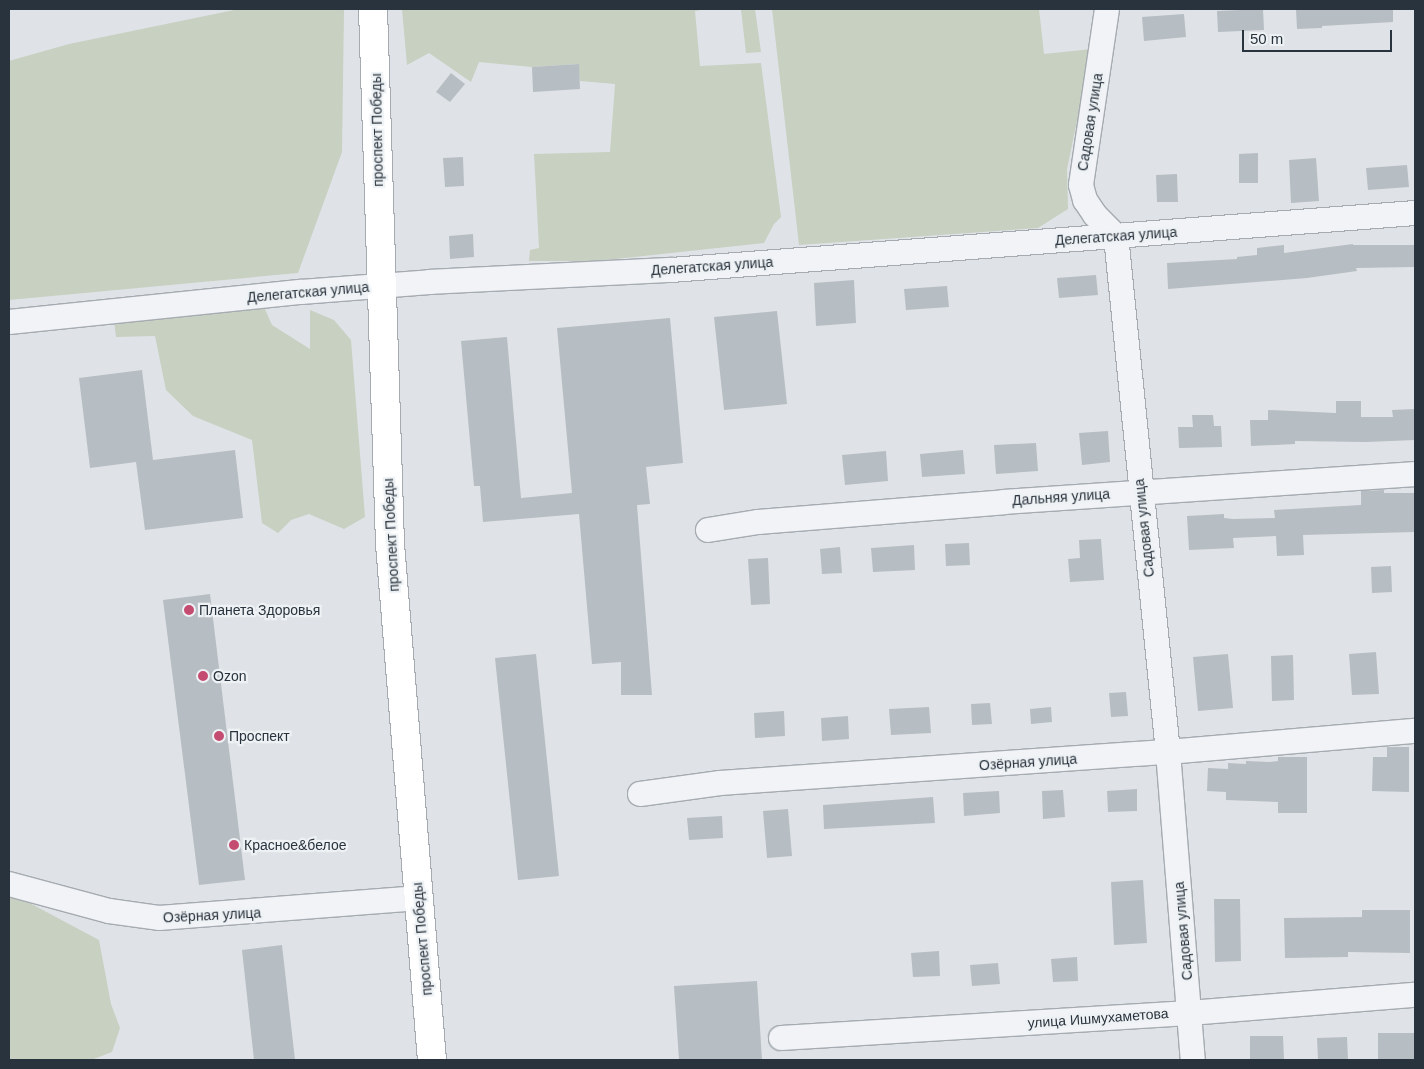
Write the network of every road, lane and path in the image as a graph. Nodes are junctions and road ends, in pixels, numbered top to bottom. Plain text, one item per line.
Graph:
1 (373, 9) edge
2 (1107, 9) edge
3 (1415, 213) edge
4 (1116, 236) junction
5 (381, 286) junction
6 (9, 322) edge
7 (1415, 474) edge
8 (1140, 492) junction
9 (708, 530) dead end
10 (1415, 731) edge
11 (1168, 752) junction
12 (640, 794) dead end
13 (9, 884) edge
14 (419, 898) junction
15 (1415, 995) edge
16 (1189, 1012) junction
17 (781, 1038) dead end
18 (432, 1060) edge
19 (1193, 1060) edge

1 - 5 street, проспект Победы
2 - 4 street, Садовая улица
3 - 4 street, Делегатская улица
4 - 5 street, Делегатская улица
4 - 8 street, Садовая улица
5 - 6 street, Делегатская улица
5 - 14 street, проспект Победы
7 - 8 street, Дальняя улица
8 - 9 street, Дальняя улица
8 - 11 street, Садовая улица
10 - 11 street, Озёрная улица
11 - 12 street, Озёрная улица
11 - 16 street, Садовая улица
13 - 14 street, Озёрная улица
14 - 18 street, проспект Победы
15 - 16 street, улица Ишмухаметова
16 - 17 street, улица Ишмухаметова
16 - 19 street, Садовая улица

